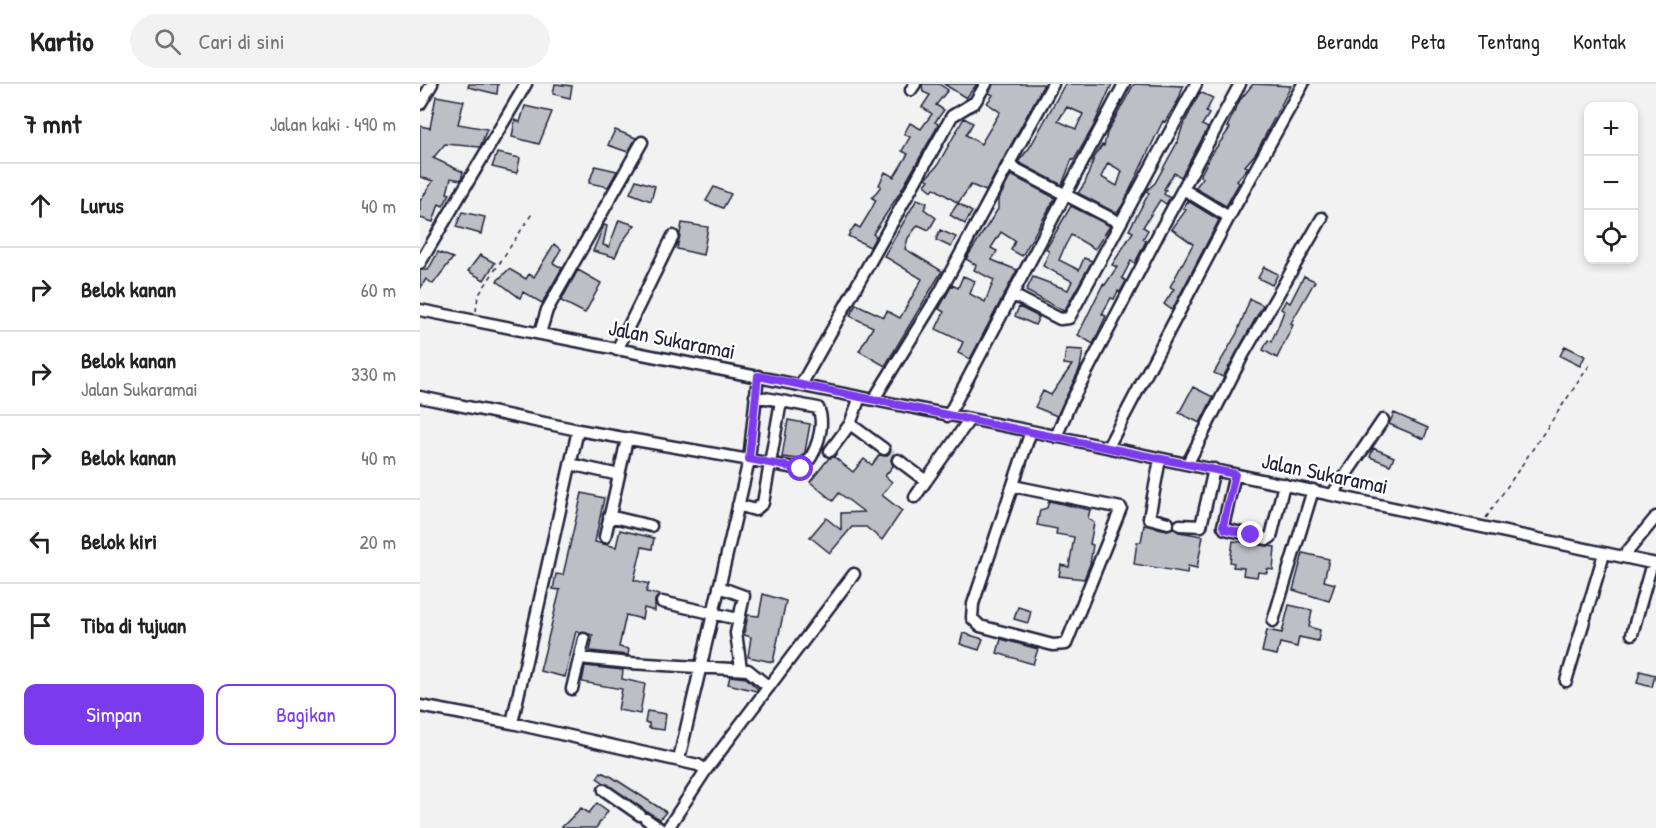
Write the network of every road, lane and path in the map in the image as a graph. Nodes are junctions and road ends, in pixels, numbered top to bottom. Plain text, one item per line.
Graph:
1 (432, 84) edge
2 (526, 84) edge
3 (986, 84) edge
4 (1053, 84) edge
5 (1124, 84) edge
6 (1196, 84) edge
7 (1226, 84) edge
8 (1304, 84) edge
9 (1238, 87) edge
10 (420, 104) edge
11 (642, 142) dead end
12 (1008, 165) junction
13 (1183, 189) junction
14 (1065, 196) junction
15 (533, 212) dead end
16 (1229, 217) junction
17 (1322, 218) dead end
18 (1120, 223) junction
19 (673, 236) dead end
20 (420, 263) edge
21 (1013, 295) junction
22 (420, 310) edge
23 (474, 321) junction
24 (540, 333) junction
25 (617, 350) junction
26 (1591, 363) dead end
27 (758, 376) junction
28 (801, 385) junction
29 (755, 396) junction
30 (420, 397) edge
31 (860, 397) junction
32 (874, 399) junction
33 (781, 401) junction
34 (948, 416) junction
35 (969, 420) junction
36 (1383, 420) dead end
37 (850, 424) junction
38 (578, 430) junction
39 (1031, 431) junction
40 (1056, 437) junction
41 (627, 439) junction
42 (1108, 447) junction
43 (884, 449) tunnel mouth
44 (830, 451) dead end
45 (749, 459) junction
46 (1160, 459) junction
47 (898, 460) tunnel mouth
48 (1188, 463) junction
49 (570, 464) junction
50 (769, 465) junction
51 (1214, 469) junction
52 (1235, 474) junction
53 (619, 475) junction
54 (926, 481) junction
55 (1284, 484) junction
56 (1013, 486) junction
57 (1313, 490) junction
58 (1332, 495) junction
59 (915, 497) dead end
60 (738, 505) junction
61 (609, 516) junction
62 (1656, 517) edge
63 (1485, 521) dead end
64 (1168, 523) dead end
65 (1180, 525) dead end
66 (651, 526) dead end
67 (605, 537) dead end
68 (1604, 554) junction
69 (1625, 555) junction
70 (1654, 564) edge
71 (854, 573) dead end
72 (719, 588) junction
73 (662, 602) dead end
74 (714, 612) junction
75 (738, 619) junction
76 (1273, 621) dead end
77 (1632, 634) dead end
78 (584, 639) dead end
79 (580, 657) junction
80 (701, 668) junction
81 (741, 669) junction
82 (1566, 681) dead end
83 (769, 687) junction
84 (572, 689) dead end
85 (420, 706) edge
86 (512, 723) junction
87 (679, 759) junction
88 (706, 770) junction
89 (604, 790) dead end
90 (659, 828) edge
91 (668, 828) edge

1 - 10 street
2 - 20 street
3 - 28 street
4 - 12 street
5 - 14 street
6 - 18 street
7 - 9 street
8 - 16 street
9 - 13 street
11 - 24 street
12 - 14 street
12 - 32 street
13 - 16 street
13 - 40 street
14 - 18 street
14 - 21 street
15 - 23 path
16 - 42 street
17 - 48 street
18 - 21 street
19 - 25 street
21 - 34 street
22 - 23 street, Jalan Sukaramai
23 - 24 street, Jalan Sukaramai
24 - 25 street, Jalan Sukaramai
25 - 27 street, Jalan Sukaramai
26 - 63 path
27 - 28 street, Jalan Sukaramai
27 - 29 street
28 - 31 street, Jalan Sukaramai
29 - 33 street
29 - 45 street
30 - 38 street
31 - 32 street, Jalan Sukaramai
31 - 37 street
32 - 34 street, Jalan Sukaramai
33 - 50 street
33 - 50 street
34 - 35 street, Jalan Sukaramai
35 - 39 street, Jalan Sukaramai
35 - 54 street
36 - 58 street
37 - 43 street
37 - 44 street
38 - 41 street
38 - 49 street
39 - 40 street, Jalan Sukaramai
39 - 56 street
40 - 42 street, Jalan Sukaramai
41 - 45 street
41 - 53 street
42 - 46 street, Jalan Sukaramai
45 - 50 street
45 - 60 street
46 - 48 street, Jalan Sukaramai
46 - 64 street
47 - 54 street
48 - 51 street, Jalan Sukaramai
49 - 53 street
49 - 86 street
50 - 60 street
51 - 52 street, Jalan Sukaramai
51 - 65 street
52 - 55 street, Jalan Sukaramai
52 - 55 street
53 - 61 street
54 - 59 street
55 - 57 street, Jalan Sukaramai
56 - 56 street
57 - 58 street, Jalan Sukaramai
57 - 76 street
58 - 68 street, Jalan Sukaramai
60 - 72 street
61 - 66 street
61 - 67 street
62 - 69 street
68 - 69 street, Jalan Sukaramai
68 - 82 street
69 - 70 street, Jalan Sukaramai
70 - 77 street
71 - 83 street
72 - 74 street
72 - 75 street
73 - 74 street
74 - 75 street
74 - 80 street
75 - 81 street
78 - 79 street
79 - 80 street
79 - 84 street
80 - 81 street
80 - 87 street
81 - 83 street
83 - 88 street
85 - 86 street
86 - 87 street
87 - 88 street
88 - 91 street
89 - 90 street

